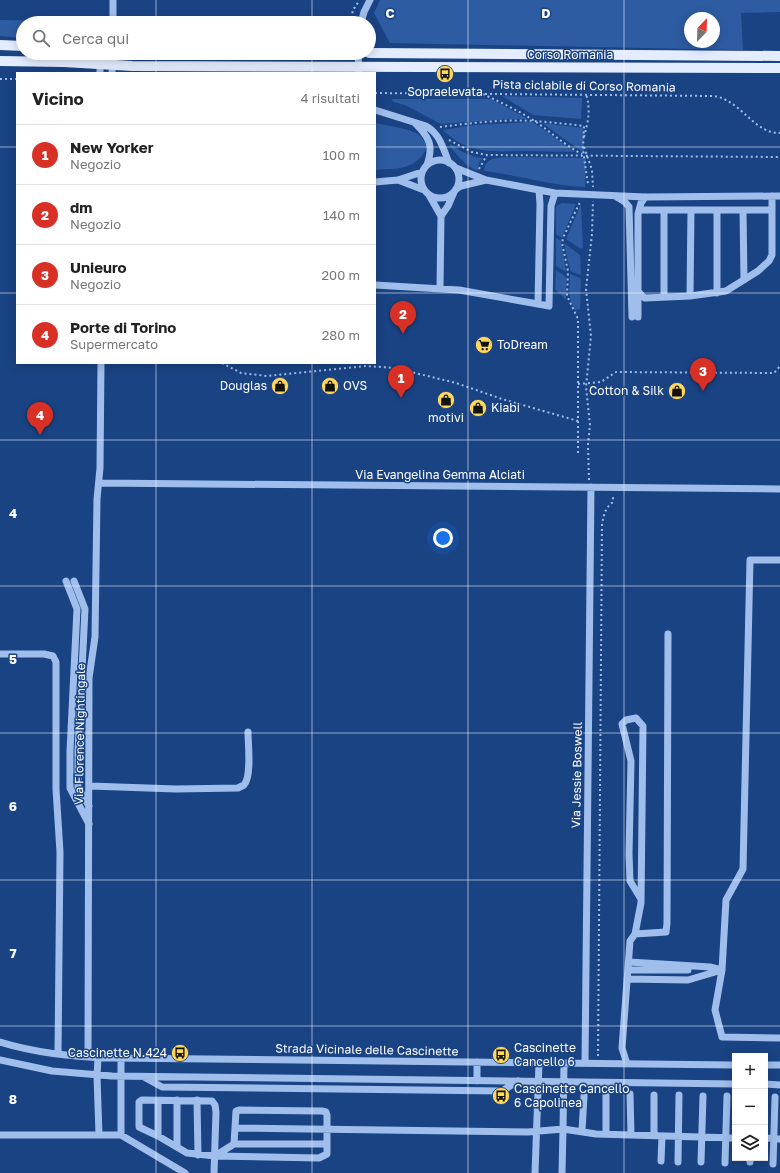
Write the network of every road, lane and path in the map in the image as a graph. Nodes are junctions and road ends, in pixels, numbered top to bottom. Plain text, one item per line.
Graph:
1 (113, 0) edge
2 (360, 0) edge
3 (370, 0) edge
4 (113, 16) edge
5 (352, 16) edge
6 (363, 16) edge
7 (0, 45) edge
8 (16, 46) edge
9 (376, 52) edge
10 (780, 56) edge
11 (358, 60) edge
12 (0, 61) edge
13 (100, 68) edge
14 (780, 68) edge
15 (112, 69) edge
16 (359, 70) edge
17 (0, 79) edge
18 (16, 79) edge
19 (376, 93) edge
20 (482, 94) junction
21 (586, 94) junction
22 (376, 110) edge
23 (533, 120) junction
24 (415, 123) junction
25 (440, 127) dead end
26 (780, 133) edge
27 (447, 139) dead end
28 (487, 155) junction
29 (585, 155) junction
30 (780, 157) edge
31 (449, 162) junction
32 (427, 165) junction
33 (456, 168) junction
34 (476, 171) dead end
35 (422, 172) junction
36 (398, 180) junction
37 (486, 180) junction
38 (376, 182) edge
39 (588, 184) dead end
40 (593, 185) dead end
41 (455, 190) junction
42 (539, 190) junction
43 (426, 192) junction
44 (555, 193) junction
45 (613, 196) junction
46 (772, 196) junction
47 (780, 196) edge
48 (645, 197) junction
49 (593, 200) dead end
50 (587, 201) dead end
51 (640, 210) junction
52 (664, 210) junction
53 (691, 210) junction
54 (717, 210) junction
55 (744, 210) junction
56 (772, 210) junction
57 (441, 216) junction
58 (744, 280) junction
59 (376, 285) edge
60 (440, 288) junction
61 (638, 291) junction
62 (717, 293) junction
63 (664, 296) junction
64 (690, 296) junction
65 (538, 304) junction
66 (101, 364) edge
67 (224, 364) edge
68 (780, 366) edge
69 (578, 384) junction
70 (587, 384) junction
71 (578, 421) junction
72 (578, 454) dead end
73 (99, 483) junction
74 (590, 487) junction
75 (613, 487) junction
76 (780, 489) edge
77 (780, 560) edge
78 (66, 580) dead end
79 (74, 581) dead end
80 (668, 634) dead end
81 (0, 654) edge
82 (248, 732) dead end
83 (90, 786) junction
84 (89, 806) junction
85 (89, 824) junction
86 (641, 900) junction
87 (635, 934) junction
88 (628, 962) junction
89 (628, 970) junction
90 (722, 970) junction
91 (627, 979) junction
92 (780, 1038) edge
93 (0, 1042) edge
94 (58, 1054) junction
95 (88, 1057) junction
96 (98, 1058) junction
97 (120, 1058) junction
98 (0, 1060) edge
99 (477, 1062) junction
100 (539, 1063) junction
101 (564, 1063) junction
102 (585, 1063) junction
103 (598, 1063) junction
104 (627, 1064) junction
105 (732, 1065) edge
106 (768, 1065) edge
107 (780, 1066) edge
108 (97, 1076) junction
109 (121, 1076) junction
110 (143, 1077) junction
111 (274, 1078) junction
112 (477, 1081) junction
113 (518, 1081) junction
114 (539, 1082) junction
115 (564, 1082) junction
116 (732, 1084) edge
117 (768, 1084) edge
118 (780, 1084) edge
119 (274, 1088) junction
120 (630, 1094) dead end
121 (606, 1095) dead end
122 (654, 1095) dead end
123 (679, 1095) dead end
124 (584, 1096) dead end
125 (703, 1096) dead end
126 (727, 1096) dead end
127 (775, 1097) dead end
128 (177, 1100) junction
129 (197, 1100) junction
130 (158, 1101) junction
131 (235, 1128) junction
132 (328, 1129) junction
133 (563, 1129) junction
134 (582, 1131) junction
135 (537, 1132) junction
136 (606, 1134) junction
137 (0, 1135) edge
138 (99, 1135) junction
139 (121, 1135) junction
140 (631, 1135) junction
141 (158, 1136) junction
142 (658, 1136) junction
143 (678, 1136) junction
144 (702, 1137) junction
145 (726, 1137) junction
146 (732, 1138) edge
147 (777, 1138) edge
148 (234, 1144) junction
149 (327, 1144) junction
150 (177, 1147) junction
151 (198, 1155) junction
152 (215, 1156) junction
153 (661, 1161) dead end
154 (678, 1162) dead end
155 (701, 1162) dead end
156 (725, 1163) dead end
157 (773, 1164) dead end
158 (185, 1173) edge
159 (214, 1173) edge
160 (535, 1173) edge
161 (562, 1173) edge

1 - 4 street
2 - 5 path
3 - 6 street
7 - 8 main road
9 - 10 main road, Corso Romania
11 - 16 street
12 - 13 main road, Corso Romania
13 - 15 main road, Corso Romania
14 - 16 main road, Corso Romania
15 - 16 main road, Corso Romania
17 - 18 path
19 - 20 path, Pista ciclabile di Corso Romania
20 - 21 path, Pista ciclabile di Corso Romania
20 - 23 path
21 - 26 path, Pista ciclabile di Corso Romania
21 - 29 path
22 - 24 street
23 - 25 path
23 - 29 path
23 - 29 path
24 - 31 street
24 - 32 street
27 - 28 path
28 - 29 path
28 - 34 path
29 - 30 path
29 - 39 path
29 - 40 path
31 - 32 street
31 - 33 street
32 - 35 street
33 - 37 street
33 - 41 street
35 - 36 street
35 - 43 street
36 - 38 street
36 - 43 street
37 - 41 street
37 - 42 street
41 - 43 street
41 - 57 street
42 - 44 street
42 - 65 street
43 - 57 street
44 - 45 street
44 - 65 street
45 - 48 street
45 - 61 street
46 - 47 street
46 - 48 street
46 - 56 street
48 - 51 street
49 - 70 path
50 - 69 path
51 - 52 street
51 - 61 street
52 - 53 street
52 - 63 street
53 - 54 street
53 - 64 street
54 - 55 street
54 - 62 street
55 - 56 street
55 - 58 street
56 - 58 street
57 - 60 street
58 - 62 street
59 - 60 street
60 - 65 street
61 - 63 street
62 - 64 street
63 - 64 street
66 - 73 street, Via Florence Nightingale
67 - 71 path
68 - 70 path
69 - 70 path
69 - 71 path
70 - 74 path
71 - 72 path
73 - 74 street, Via Evangelina Gemma Alciati
73 - 83 street, Via Florence Nightingale
74 - 75 street, Via Evangelina Gemma Alciati
74 - 102 street, Via Jessie Boswell
75 - 76 street, Via Evangelina Gemma Alciati
75 - 103 path
77 - 90 street
78 - 85 street
79 - 84 street
80 - 87 street
81 - 94 street
82 - 83 street
83 - 84 street, Via Florence Nightingale
84 - 85 street, Via Florence Nightingale
85 - 95 street, Via Florence Nightingale
86 - 86 street
86 - 87 street
87 - 88 street
88 - 89 street
88 - 90 street
89 - 90 street
89 - 91 street
90 - 91 street
90 - 92 street
91 - 104 street
93 - 94 street, Strada Vicinale delle Cascinette
94 - 95 street, Strada Vicinale delle Cascinette
95 - 96 street, Strada Vicinale delle Cascinette
96 - 97 street, Strada Vicinale delle Cascinette
96 - 108 street
97 - 99 street, Strada Vicinale delle Cascinette
97 - 109 street
98 - 108 street
99 - 100 street, Strada Vicinale delle Cascinette
99 - 112 street
100 - 101 street, Strada Vicinale delle Cascinette
100 - 114 street
101 - 102 street, Strada Vicinale delle Cascinette
101 - 115 street
102 - 103 street, Strada Vicinale delle Cascinette
103 - 104 street, Strada Vicinale delle Cascinette
104 - 105 street, Strada Vicinale delle Cascinette
106 - 107 street
108 - 109 street
108 - 138 street
109 - 110 street
109 - 139 street
110 - 111 street
110 - 119 street
111 - 112 street
111 - 119 street
112 - 113 street
113 - 114 street
113 - 119 street
114 - 115 street
114 - 135 street
115 - 116 street
115 - 133 street
117 - 118 street
120 - 140 street
121 - 136 street
122 - 142 street
123 - 143 street
124 - 134 street
125 - 144 street
126 - 145 street
127 - 147 street
128 - 129 street
128 - 130 street
128 - 150 street
129 - 151 street
129 - 152 street
130 - 141 street
130 - 141 street
131 - 132 street
131 - 132 street
131 - 148 street
132 - 135 street
132 - 149 street
133 - 134 street
133 - 135 street
133 - 161 street
134 - 136 street
135 - 160 street
136 - 140 street
137 - 138 street
138 - 139 street
139 - 158 street
140 - 142 street
141 - 150 street
142 - 143 street
142 - 153 street
143 - 144 street
143 - 154 street
144 - 145 street
144 - 155 street
145 - 146 street
145 - 156 street
147 - 157 street
148 - 149 street
148 - 152 street
149 - 152 street
150 - 151 street
151 - 152 street
152 - 159 street

